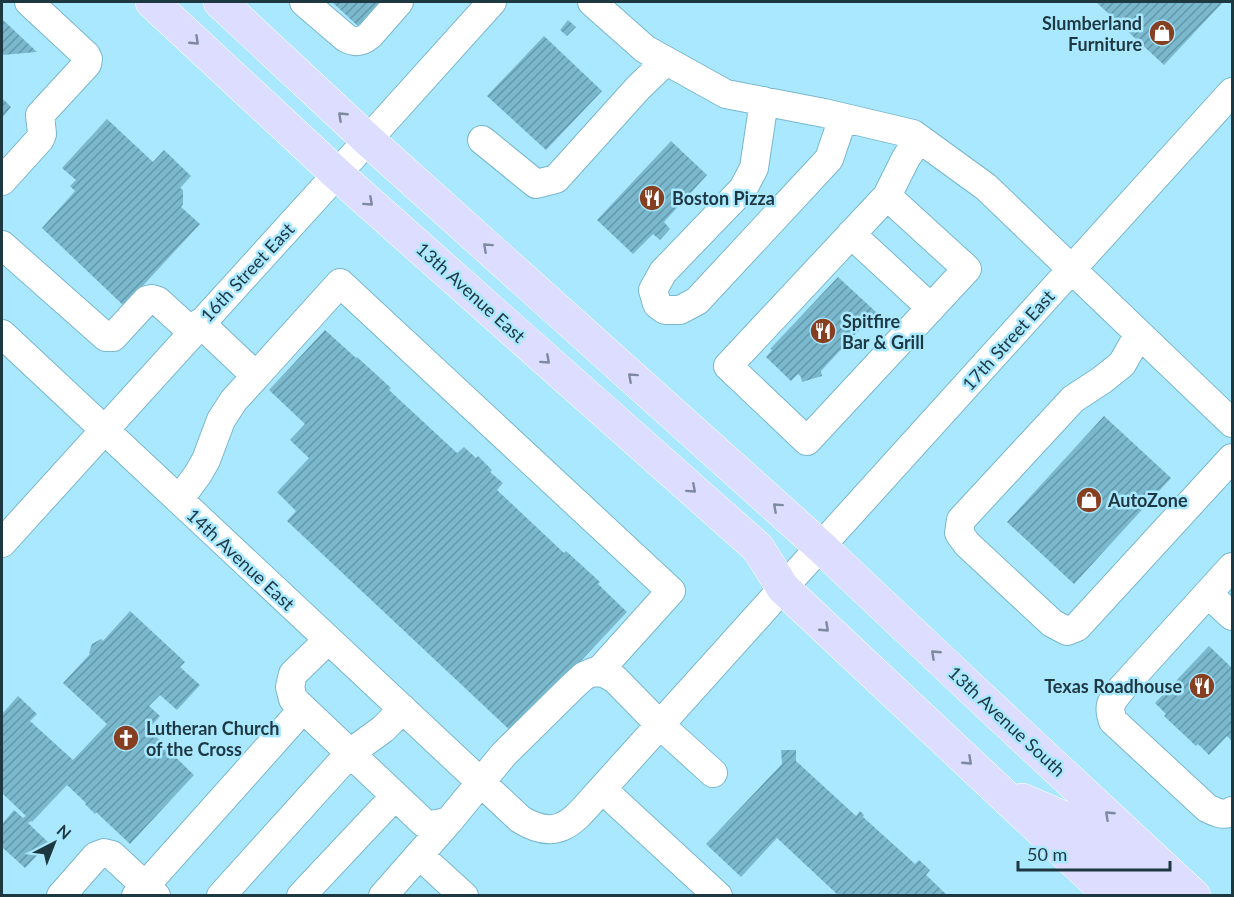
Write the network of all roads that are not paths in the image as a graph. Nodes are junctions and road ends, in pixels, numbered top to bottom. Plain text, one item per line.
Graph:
1 (30, 2) edge
2 (152, 2) edge
3 (220, 2) edge
4 (304, 2) edge
5 (399, 2) edge
6 (492, 2) edge
7 (592, 2) edge
8 (666, 61) junction
9 (1233, 92) edge
10 (764, 101) junction
11 (843, 118) junction
12 (919, 139) junction
13 (368, 140) junction
14 (482, 140) dead end
15 (338, 174) junction
16 (2, 181) edge
17 (887, 196) junction
18 (851, 234) junction
19 (2, 245) edge
20 (1072, 270) junction
21 (931, 308) junction
22 (196, 328) junction
23 (2, 334) edge
24 (1139, 334) junction
25 (256, 376) junction
26 (1233, 423) edge
27 (103, 430) junction
28 (1233, 458) edge
29 (179, 500) junction
30 (2, 543) edge
31 (820, 546) junction
32 (1233, 567) edge
33 (783, 588) junction
34 (1208, 594) junction
35 (1233, 616) edge
36 (328, 640) junction
37 (598, 672) junction
38 (303, 709) junction
39 (403, 709) junction
40 (660, 725) junction
41 (350, 753) junction
42 (713, 773) dead end
43 (482, 783) junction
44 (602, 789) junction
45 (1001, 792) junction
46 (394, 796) junction
47 (1233, 811) edge
48 (449, 821) junction
49 (419, 855) junction
50 (145, 892) edge
51 (1193, 892) edge
52 (61, 896) edge
53 (221, 896) edge
54 (301, 896) edge
55 (383, 896) edge
56 (464, 896) edge
57 (718, 896) edge
58 (1111, 896) edge
59 (1151, 896) edge

1 - 16 street
2 -> 15 main road, 13th Avenue East
13 -> 3 main road
4 - 5 street
6 - 13 street, 16th Street East
7 - 8 street
8 - 10 street
8 - 14 street
9 - 20 street, 17th Street East
10 - 11 street
10 - 11 street
11 - 12 street
12 - 17 street
12 - 20 street
13 - 15 street, 16th Street East
31 -> 13 main road
15 - 22 street, 16th Street East
15 -> 33 main road, 13th Avenue East
17 - 18 street
17 - 21 street
18 - 21 street
18 - 21 street
19 - 22 street
20 - 24 street
20 - 31 street, 17th Street East
22 - 25 street
22 - 27 street, 16th Street East
23 - 27 street, 14th Avenue East
24 - 26 street
24 - 28 street
25 - 29 street
25 - 37 street
27 - 29 street, 14th Avenue East
27 - 30 street, 16th Street East
29 - 36 street, 14th Avenue East
31 - 33 street, 17th Street East
51 -> 31 main road, 13th Avenue South
32 - 34 street
33 - 40 street, 17th Street East
33 -> 45 main road
34 - 35 street
34 - 47 street
36 - 38 street
36 - 39 street, 14th Avenue East
37 - 40 street
37 - 43 street
38 - 41 street
38 - 50 street
39 - 41 street
39 - 43 street, 14th Avenue East
40 - 42 street
40 - 44 street, 14th Avenue East
41 - 46 street
41 - 53 street
43 - 44 street, 14th Avenue East
43 - 48 street
44 - 57 street
45 - 58 main road
45 - 59 main road
46 - 48 street
46 - 54 street
48 - 49 street
49 - 55 street
49 - 56 street
50 - 52 street

